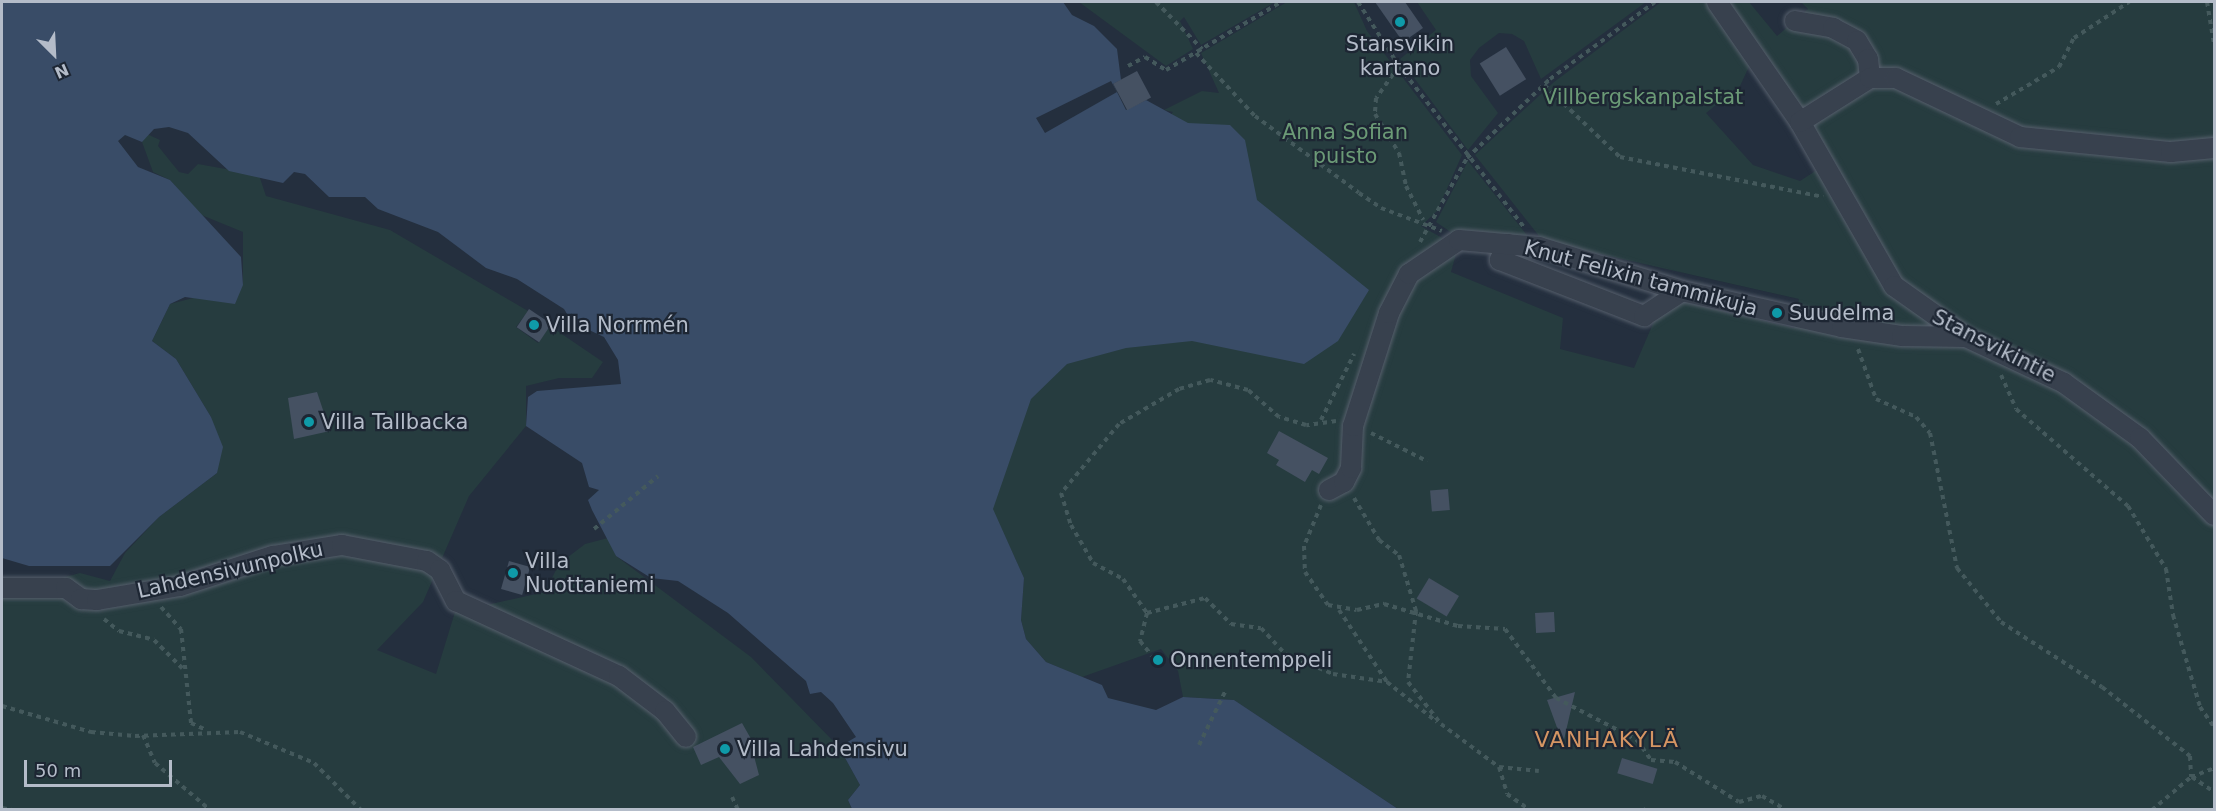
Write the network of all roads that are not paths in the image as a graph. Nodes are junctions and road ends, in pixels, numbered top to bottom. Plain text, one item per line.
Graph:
1 (1717, 2) edge
2 (1795, 21) dead end
3 (1870, 78) junction
4 (1800, 122) junction
5 (2214, 148) edge
6 (1508, 244) junction
7 (1682, 291) junction
8 (1966, 337) junction
9 (1337, 486) road end
10 (2214, 515) edge
11 (2, 588) edge
12 (686, 738) dead end

1 - 4 lane, Stansvikintie
2 - 3 lane
3 - 4 lane
3 - 5 lane
4 - 8 lane, Stansvikintie
6 - 7 lane, Knut Felixin tammikuja
6 - 7 lane
6 - 9 lane, Knut Felixin tammikuja
7 - 8 lane, Knut Felixin tammikuja
8 - 10 lane, Stansvikintie
11 - 12 lane, Lahdensivunpolku

